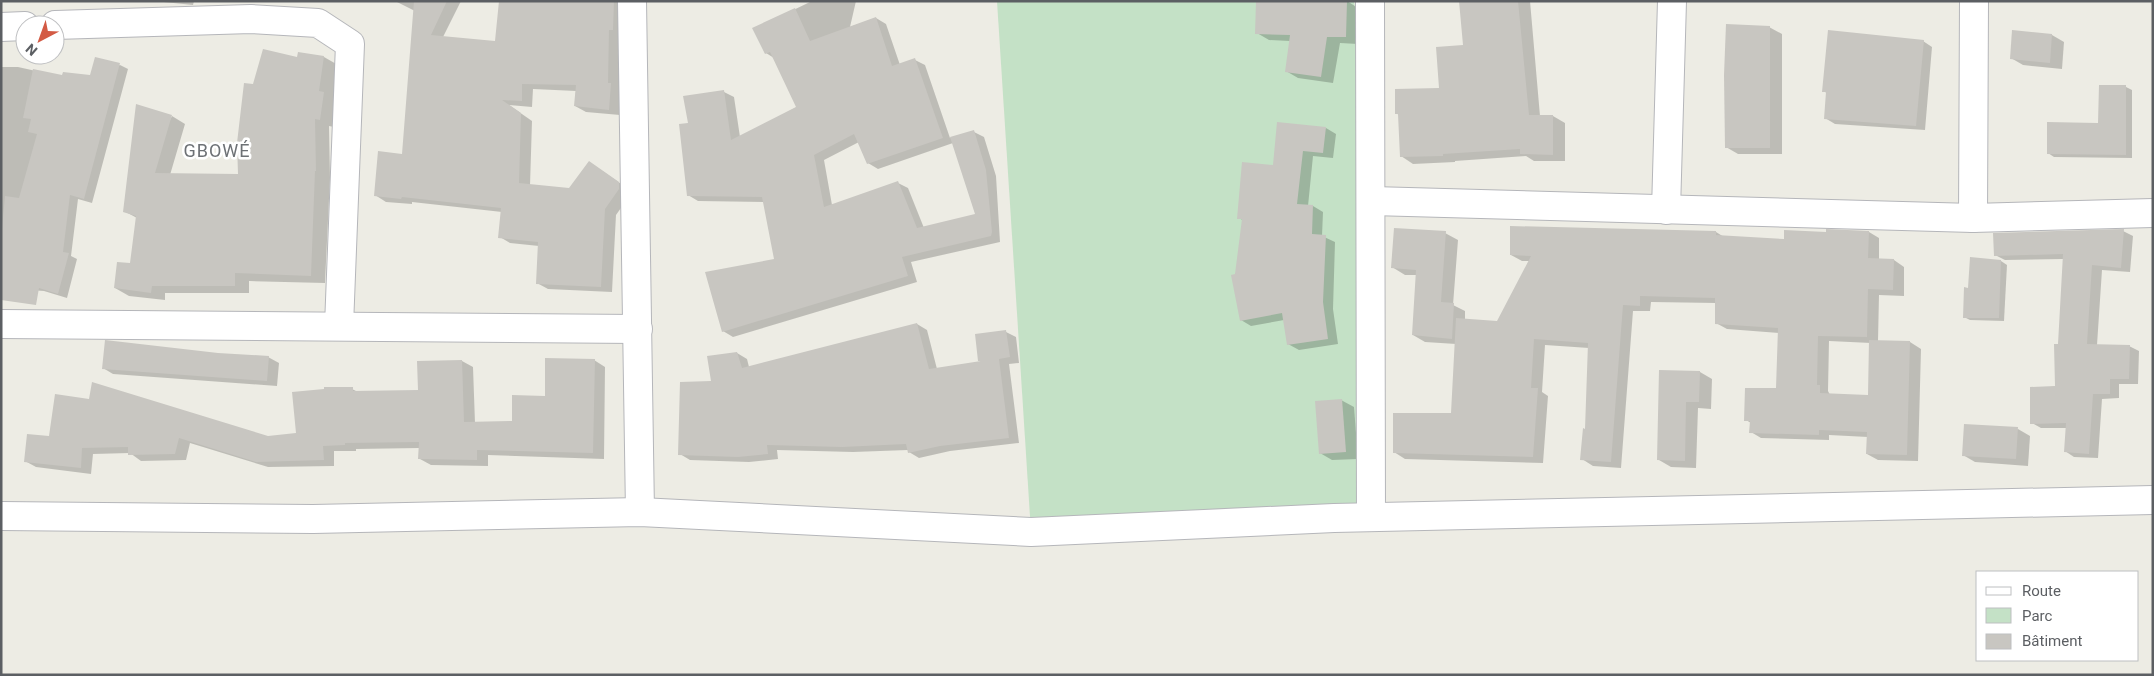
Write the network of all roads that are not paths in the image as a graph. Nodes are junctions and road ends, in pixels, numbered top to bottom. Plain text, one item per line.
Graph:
1 (632, 1) edge
2 (1370, 1) edge
3 (1672, 1) edge
4 (1974, 1) edge
5 (65, 25) edge
6 (1, 26) edge
7 (15, 26) edge
8 (1372, 201) junction
9 (1666, 210) junction
10 (2153, 214) edge
11 (1973, 218) junction
12 (1, 324) edge
13 (338, 326) junction
14 (638, 329) junction
15 (2153, 500) edge
16 (640, 512) junction
17 (1, 516) edge
18 (1371, 517) junction

1 - 14 street
2 - 8 street
3 - 9 street
4 - 11 street
5 - 13 street
6 - 7 street
8 - 9 street
8 - 18 street
9 - 11 street
10 - 11 street
12 - 13 street
13 - 14 street
14 - 16 street
15 - 18 street
16 - 17 street
16 - 18 street

